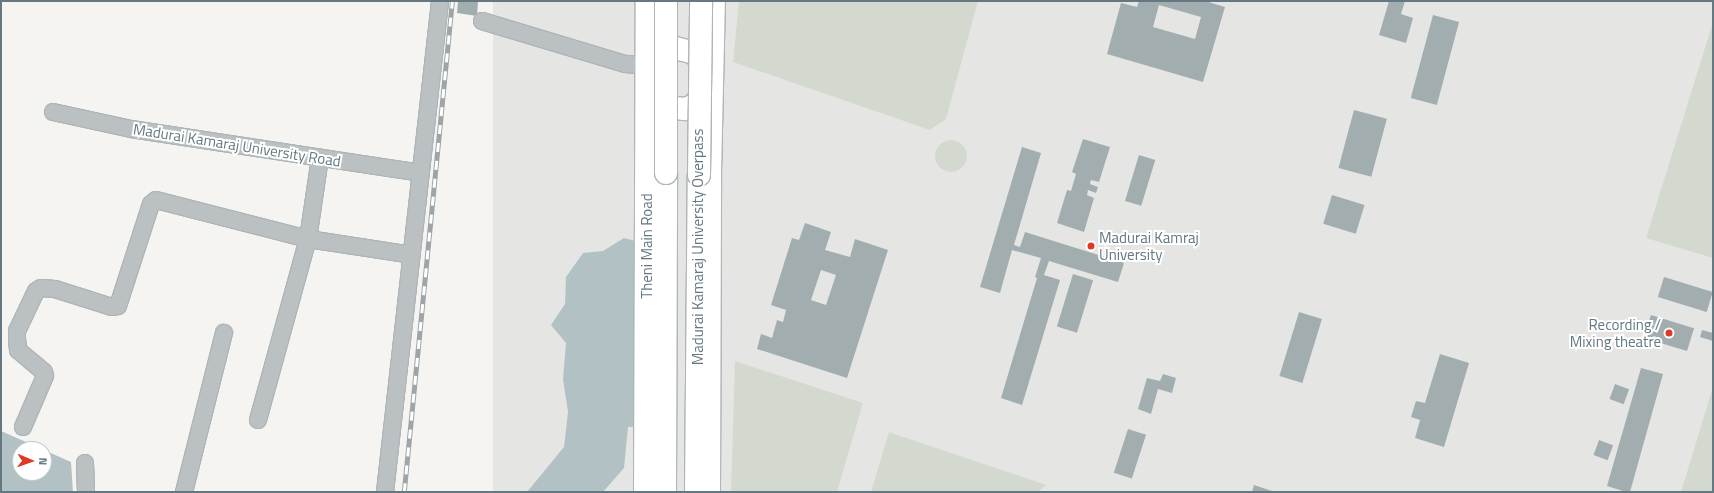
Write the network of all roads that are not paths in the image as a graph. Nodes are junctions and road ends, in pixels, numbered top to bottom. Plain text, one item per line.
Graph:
1 (440, 1) edge
2 (647, 1) edge
3 (666, 1) edge
4 (701, 1) edge
5 (714, 1) edge
6 (482, 21) dead end
7 (713, 40) junction
8 (701, 63) junction
9 (654, 64) junction
10 (657, 95) junction
11 (706, 104) junction
12 (53, 112) dead end
13 (646, 116) junction
14 (320, 158) junction
15 (421, 173) junction
16 (308, 239) junction
17 (412, 255) junction
18 (224, 333) dead end
19 (258, 420) dead end
20 (23, 427) dead end
21 (85, 463) dead end
22 (86, 492) edge
23 (184, 492) edge
24 (385, 492) edge
25 (645, 492) edge
26 (665, 492) edge
27 (696, 492) edge
28 (709, 492) edge

1 - 15 street
2 - 9 main road, Theni Main Road
3 - 26 main road, bridge
4 - 27 main road, Madurai Kamaraj University Overpass, bridge
5 - 7 main road
6 - 9 street
7 - 8 main road
7 - 11 main road
8 - 9 main road
8 - 11 main road
9 - 10 main road
9 - 13 main road, Theni Main Road
10 - 11 main road
10 - 13 main road
11 - 28 main road
12 - 14 street, Madurai Kamaraj University Road
13 - 25 main road, Theni Main Road
14 - 15 street, Madurai Kamaraj University Road
14 - 16 street
15 - 17 street
16 - 17 street
16 - 19 street
16 - 20 street
17 - 24 street
18 - 23 street
21 - 22 street

